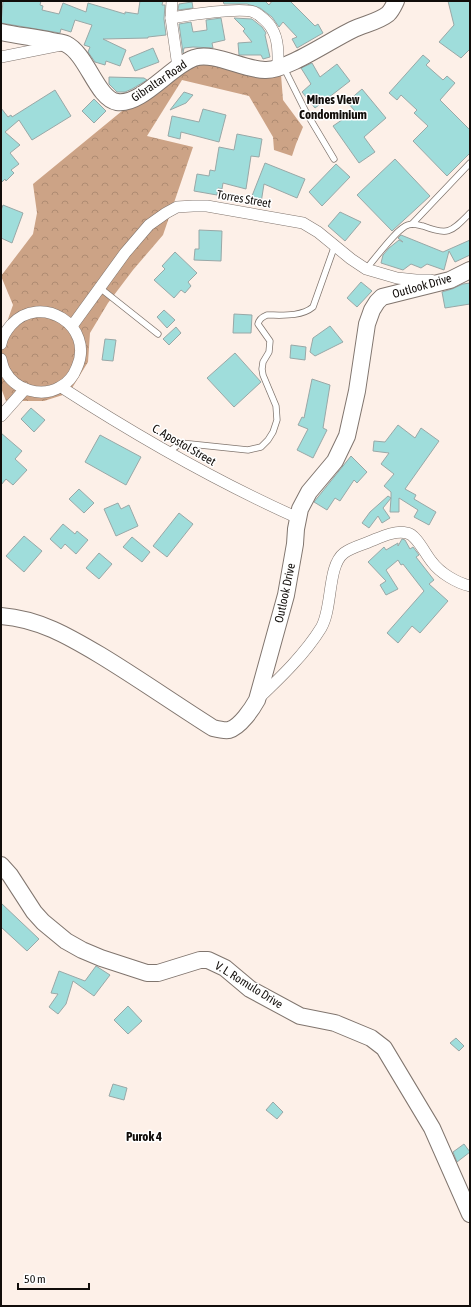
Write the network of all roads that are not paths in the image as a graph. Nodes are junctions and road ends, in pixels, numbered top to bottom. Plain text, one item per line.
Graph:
1 (172, 1) edge
2 (396, 1) edge
3 (171, 18) junction
4 (1, 32) edge
5 (66, 44) junction
6 (1, 57) edge
7 (178, 67) junction
8 (281, 67) junction
9 (334, 159) dead end
10 (470, 163) edge
11 (470, 213) edge
12 (412, 224) junction
13 (335, 245) junction
14 (366, 269) junction
15 (470, 270) edge
16 (450, 280) junction
17 (100, 288) junction
18 (72, 326) junction
19 (3, 328) edge
20 (158, 334) dead end
21 (1, 344) edge
22 (1, 360) edge
23 (61, 387) junction
24 (25, 389) junction
25 (1, 416) edge
26 (168, 452) junction
27 (298, 518) junction
28 (470, 586) edge
29 (1, 616) edge
30 (257, 700) junction
31 (1, 865) edge
32 (470, 1214) edge

1 - 3 street
2 - 8 street, Gibraltar Road
3 - 7 street
3 - 8 street
4 - 5 street
5 - 6 street
5 - 7 street, Gibraltar Road
7 - 8 street, Gibraltar Road
8 - 9 lane
10 - 12 lane
11 - 12 lane
12 - 14 lane
13 - 14 street, Torres Street
13 - 17 street, Torres Street
13 - 26 lane
14 - 16 street, Torres Street
15 - 16 street, Outlook Drive
16 - 27 street, Outlook Drive
17 - 18 street, Torres Street
17 - 20 lane
18 - 19 street
18 - 23 street
19 - 21 street
22 - 24 street
23 - 24 street
23 - 26 street, C. Apostol Street
24 - 25 street
26 - 27 street, C. Apostol Street
27 - 30 street, Outlook Drive
28 - 30 street
29 - 30 street, Outlook Drive
31 - 32 street, V. L. Romulo Drive

